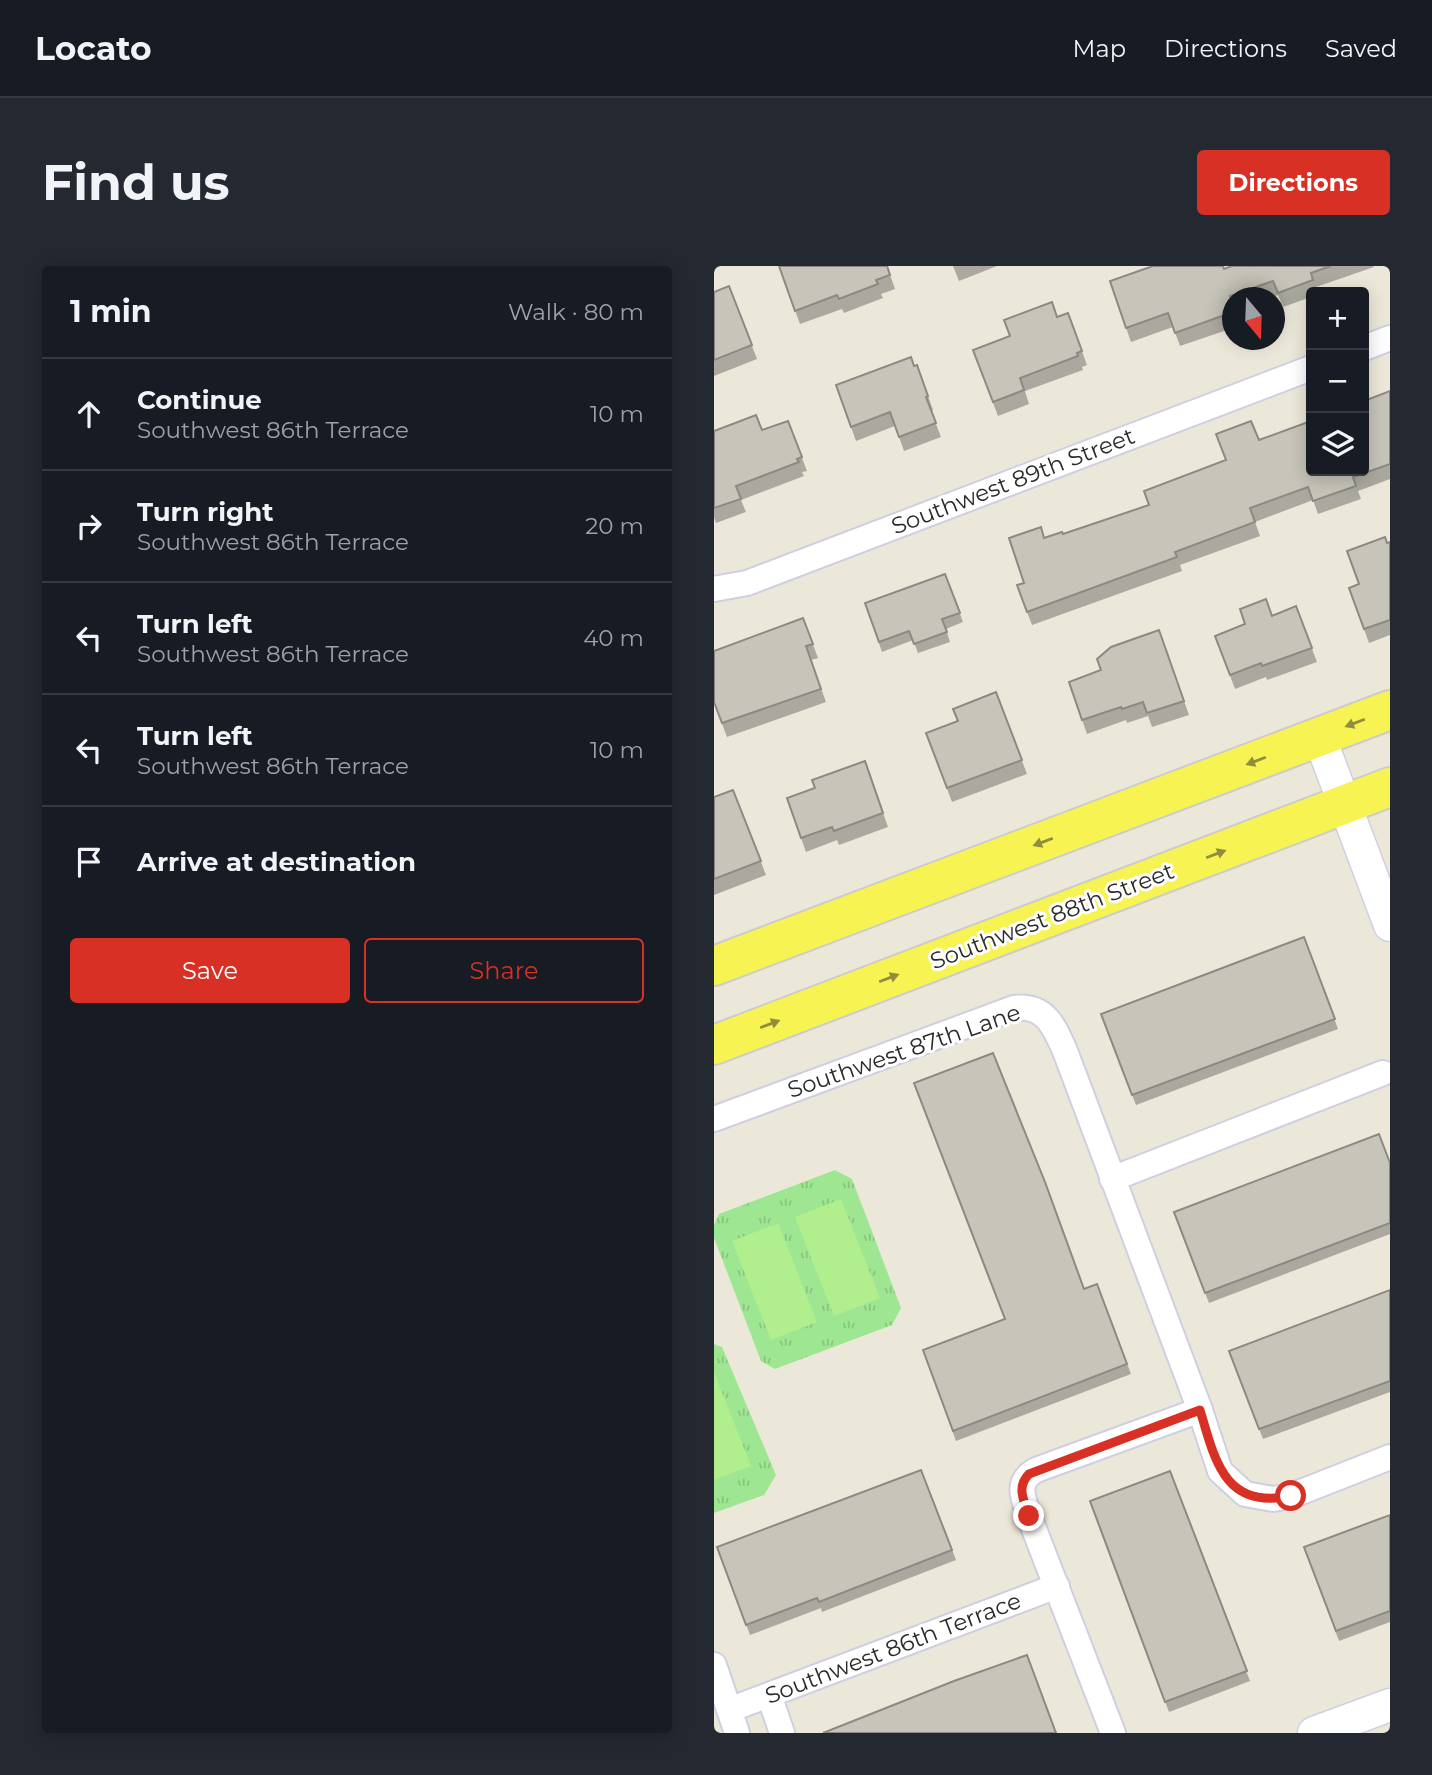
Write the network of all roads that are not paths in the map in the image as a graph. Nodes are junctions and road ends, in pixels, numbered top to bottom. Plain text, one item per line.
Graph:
1 (1390, 338) edge
2 (1369, 346) edge
3 (1306, 370) edge
4 (714, 589) edge
5 (1390, 710) edge
6 (1320, 737) junction
7 (1390, 787) edge
8 (1345, 805) junction
9 (1390, 925) edge
10 (714, 966) edge
11 (714, 1045) edge
12 (1383, 1073) dead end
13 (714, 1119) edge
14 (1112, 1179) junction
15 (1200, 1410) junction
16 (1390, 1457) edge
17 (1058, 1586) junction
18 (714, 1665) edge
19 (769, 1695) junction
20 (1390, 1705) edge
21 (733, 1721) edge
22 (782, 1733) edge
23 (1113, 1733) edge
24 (1314, 1733) edge

1 - 2 street
3 - 4 street, Southwest 89th Street
5 -> 6 main road
6 - 8 street
6 -> 10 main road
7 - 8 main road, Southwest 88th Street
8 - 9 street
11 -> 8 main road, Southwest 88th Street
12 - 14 street
13 - 14 street, Southwest 87th Lane
14 - 15 street, Southwest 87th Lane
15 - 16 street
15 - 17 street
17 - 19 street, Southwest 86th Terrace
17 - 23 street
18 - 21 street
19 - 21 street, Southwest 86th Terrace
19 - 22 street
20 - 24 street

